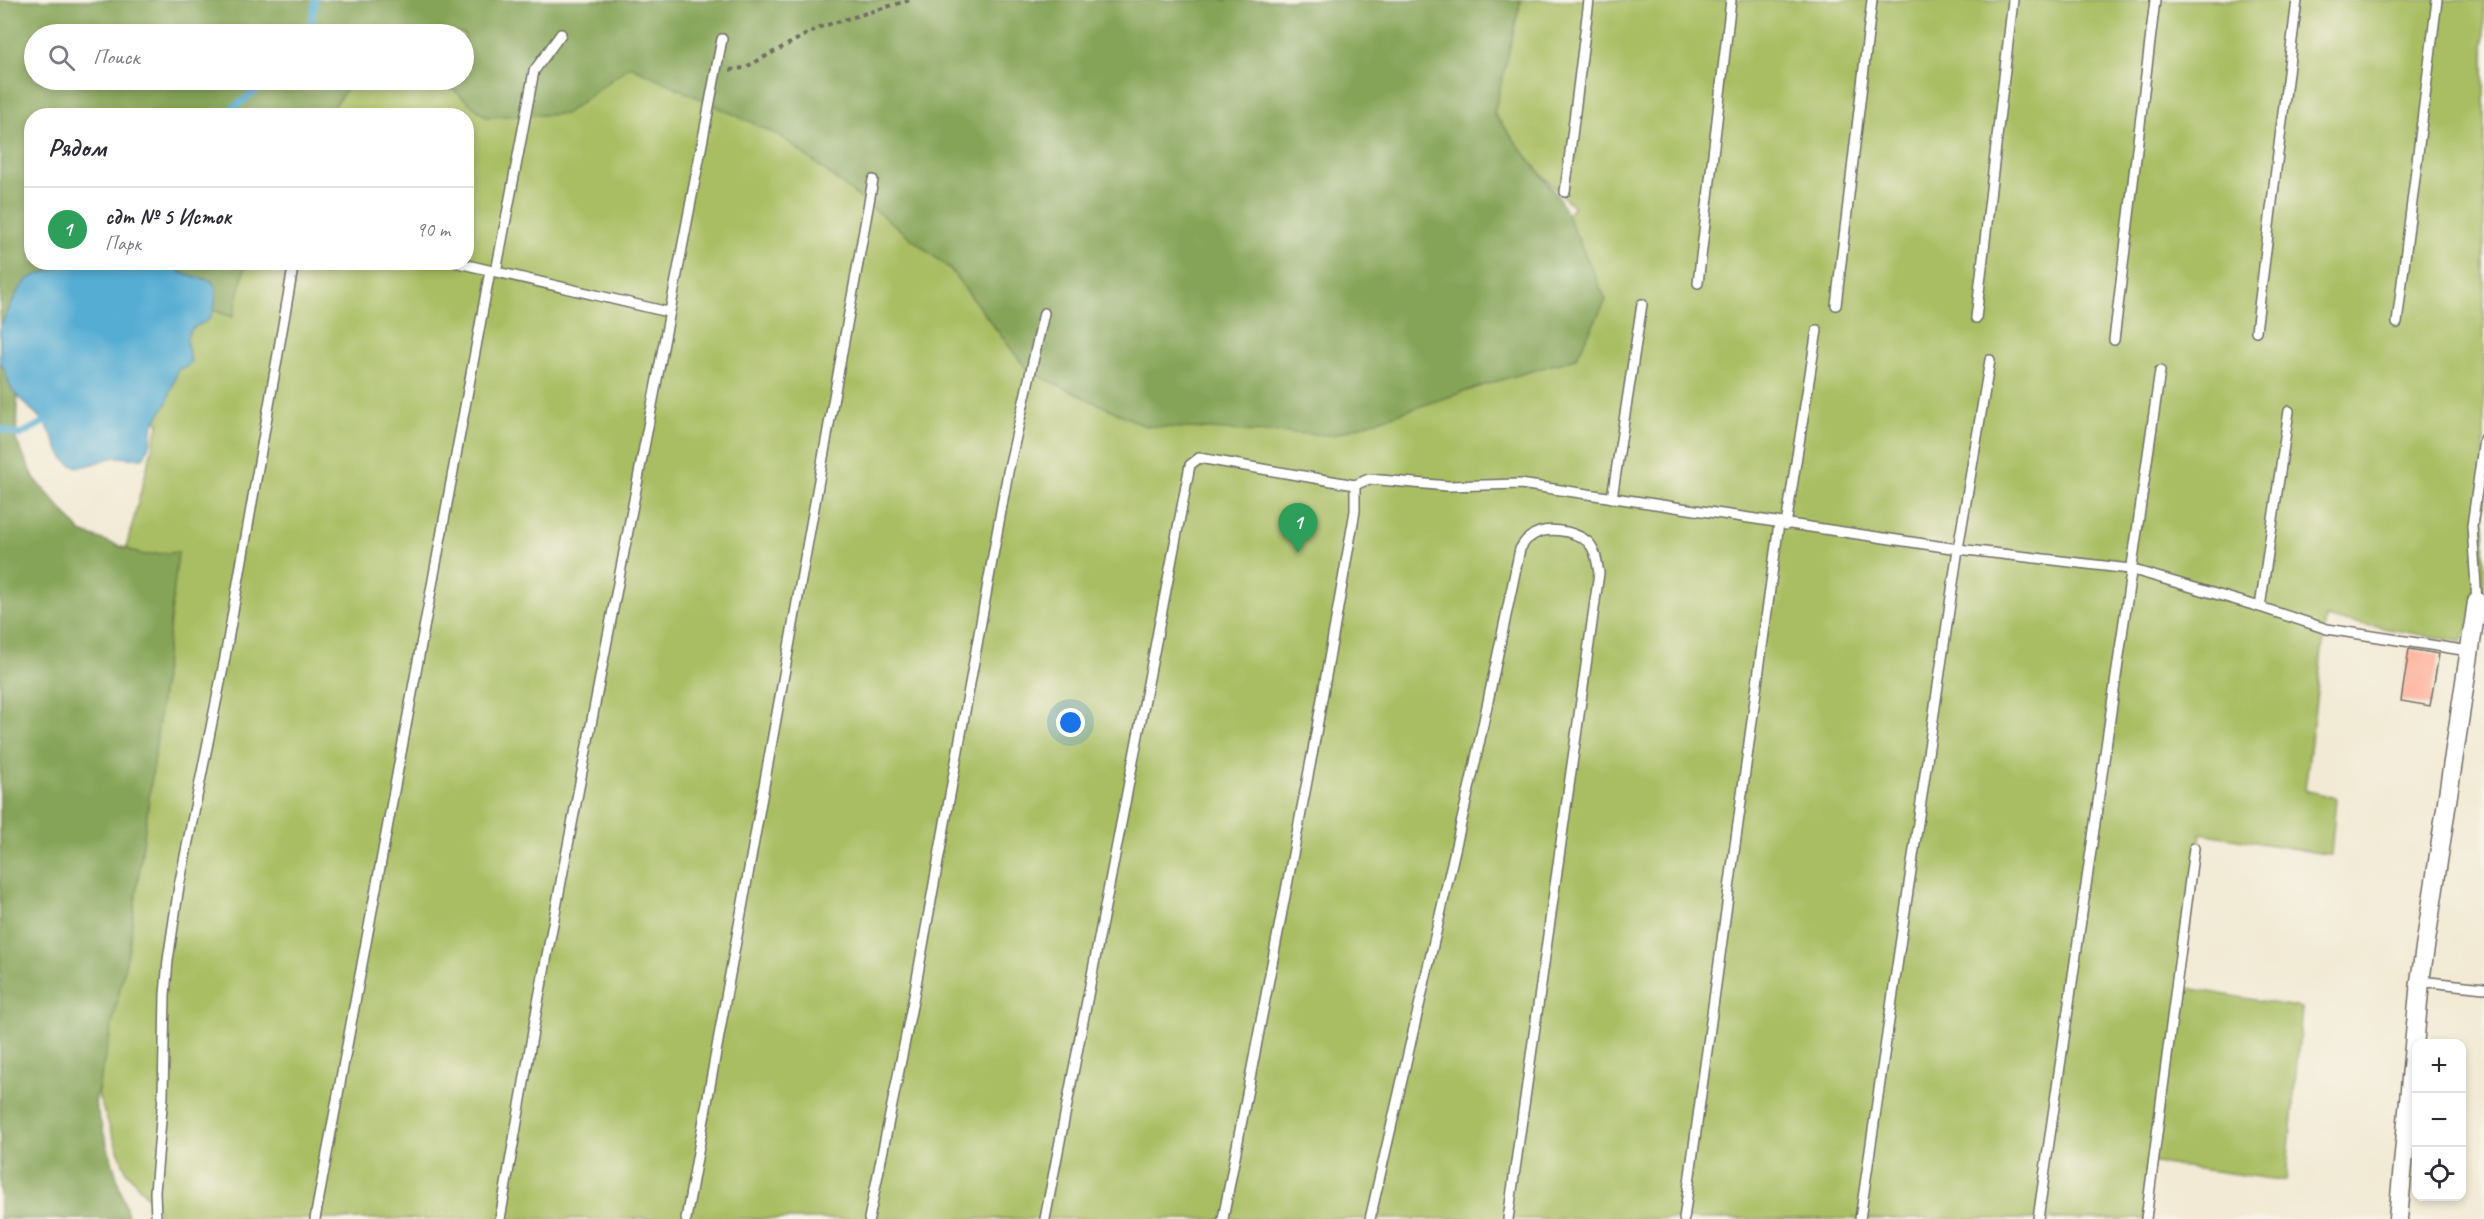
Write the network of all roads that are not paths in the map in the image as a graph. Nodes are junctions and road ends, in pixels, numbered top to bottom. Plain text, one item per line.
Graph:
1 (1589, 0) edge
2 (1731, 0) edge
3 (1872, 0) edge
4 (2013, 0) edge
5 (2155, 0) edge
6 (2297, 0) edge
7 (2437, 0) edge
8 (561, 34) dead end
9 (722, 39) dead end
10 (873, 180) dead end
11 (1565, 192) dead end
12 (474, 267) edge
13 (293, 270) edge
14 (493, 271) junction
15 (1698, 283) dead end
16 (1642, 304) dead end
17 (1836, 305) dead end
18 (668, 312) junction
19 (1044, 313) dead end
20 (1976, 318) dead end
21 (2397, 323) dead end
22 (1817, 330) dead end
23 (2256, 331) dead end
24 (2114, 340) dead end
25 (1990, 360) dead end
26 (2160, 371) dead end
27 (2289, 411) dead end
28 (2484, 439) edge
29 (1355, 485) junction
30 (1612, 498) junction
31 (1783, 524) junction
32 (1958, 549) junction
33 (2130, 569) junction
34 (2480, 598) edge
35 (2260, 607) junction
36 (2469, 651) junction
37 (2194, 848) dead end
38 (2420, 981) junction
39 (2484, 988) edge
40 (156, 1219) edge
41 (315, 1219) edge
42 (500, 1219) edge
43 (686, 1219) edge
44 (869, 1219) edge
45 (1045, 1219) edge
46 (1223, 1219) edge
47 (1370, 1219) edge
48 (1508, 1219) edge
49 (1684, 1219) edge
50 (1860, 1219) edge
51 (2038, 1219) edge
52 (2146, 1219) edge
53 (2398, 1219) edge

1 - 11 lane
2 - 15 lane
3 - 17 lane
4 - 20 lane
5 - 24 lane
6 - 23 lane
7 - 21 lane
8 - 14 lane
9 - 18 lane
10 - 43 lane
12 - 14 lane
13 - 40 lane
14 - 18 lane
14 - 41 lane
16 - 30 lane
18 - 42 lane
19 - 44 lane
22 - 31 lane
25 - 32 lane
26 - 33 lane
27 - 35 lane
28 - 34 lane
29 - 30 lane
29 - 45 lane
29 - 46 lane
30 - 31 lane
31 - 32 lane
31 - 49 lane
32 - 33 lane
32 - 50 lane
33 - 35 lane
33 - 51 lane
34 - 36 street
35 - 36 lane
36 - 38 street
37 - 52 lane
38 - 39 lane
38 - 53 street
47 - 48 lane

